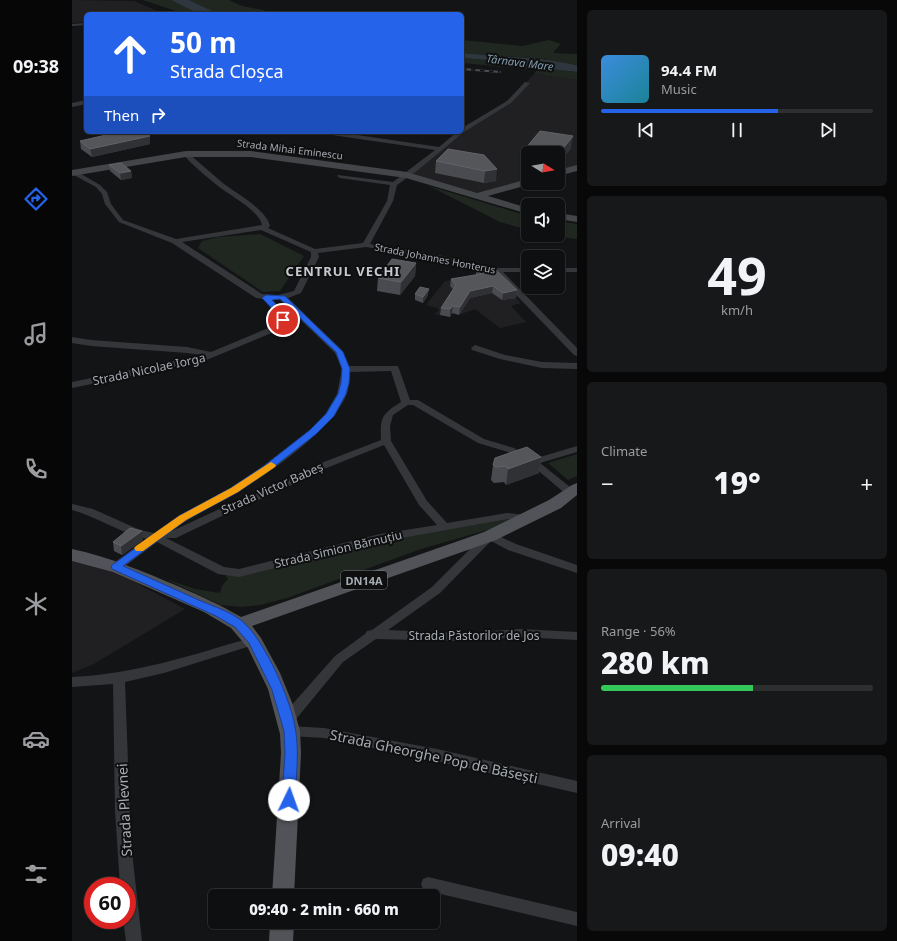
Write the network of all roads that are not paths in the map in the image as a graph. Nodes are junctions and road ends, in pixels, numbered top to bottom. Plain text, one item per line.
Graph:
1 (84, 24) edge
2 (72, 25) edge
3 (527, 83) dead end
4 (84, 102) edge
5 (72, 105) edge
6 (464, 130) edge
7 (339, 134) edge
8 (459, 134) edge
9 (440, 149) junction
10 (186, 154) junction
11 (577, 168) edge
12 (565, 171) edge
13 (73, 172) edge
14 (407, 175) junction
15 (340, 176) dead end
16 (394, 184) junction
17 (521, 184) edge
18 (477, 196) junction
19 (521, 209) edge
20 (565, 217) edge
21 (577, 219) edge
22 (262, 228) junction
23 (175, 242) junction
24 (366, 245) junction
25 (314, 251) junction
26 (497, 270) junction
27 (521, 270) edge
28 (565, 270) edge
29 (577, 270) edge
30 (282, 297) junction
31 (266, 298) junction
32 (72, 340) edge
33 (475, 348) dead end
34 (576, 352) edge
35 (213, 355) junction
36 (577, 366) edge
37 (346, 369) junction
38 (72, 385) edge
39 (406, 403) junction
40 (386, 441) junction
41 (577, 449) edge
42 (533, 462) junction
43 (574, 491) edge
44 (72, 507) edge
45 (528, 518) junction
46 (445, 527) junction
47 (157, 535) junction
48 (490, 536) junction
49 (72, 555) edge
50 (116, 566) junction
51 (577, 570) edge
52 (239, 624) junction
53 (371, 634) junction
54 (577, 636) edge
55 (253, 641) junction
56 (119, 679) junction
57 (72, 682) edge
58 (289, 726) junction
59 (577, 787) edge
60 (428, 884) dead end
61 (283, 889) edge
62 (577, 919) edge
63 (282, 929) edge
64 (134, 941) edge
65 (281, 941) edge

1 - 2 street
3 - 6 street
4 - 5 street
7 - 9 street
8 - 9 street
9 - 14 street
10 - 13 main road, Strada Mihai Eminescu
10 - 14 main road, Strada Mihai Eminescu
10 - 22 street
11 - 12 main road
13 - 23 street
14 - 16 street
14 - 18 main road, Strada Mihai Eminescu
15 - 16 street
16 - 24 street
17 - 18 main road
18 - 19 main road, Strada Mihai Eminescu
20 - 21 main road
22 - 23 street
22 - 25 street
23 - 31 street
24 - 25 street, Strada Johannes Honterus
24 - 26 street, Strada Johannes Honterus
25 - 30 street
26 - 27 street, Strada Johannes Honterus
26 - 34 street
28 - 29 street
30 - 31 street
30 - 37 street
31 - 35 street, Strada Nicolae Iorga
32 - 35 street
33 - 36 street
35 - 38 street, Strada Nicolae Iorga
37 - 39 street
37 - 47 street
39 - 40 street
39 - 42 street
40 - 46 street
40 - 47 street, Strada Victor Babeș
41 - 42 street
42 - 43 street
43 - 45 main road, DN14A
44 - 47 street
45 - 46 street, Strada Simion Bărnuțiu
45 - 48 main road, DN14A
46 - 47 street, Strada Simion Bărnuțiu
47 - 50 street
48 - 51 street
48 - 52 main road, DN14A
48 - 53 street
49 - 50 main road
50 - 52 main road
52 - 55 main road
53 - 54 street, Strada Păstorilor de Jos
53 - 58 street
55 - 56 street
55 - 58 main road
56 - 57 street
56 - 64 street, Strada Plevnei
58 - 59 street, Strada Gheorghe Pop de Băsești
58 - 61 main road
60 - 62 street
63 - 65 main road

